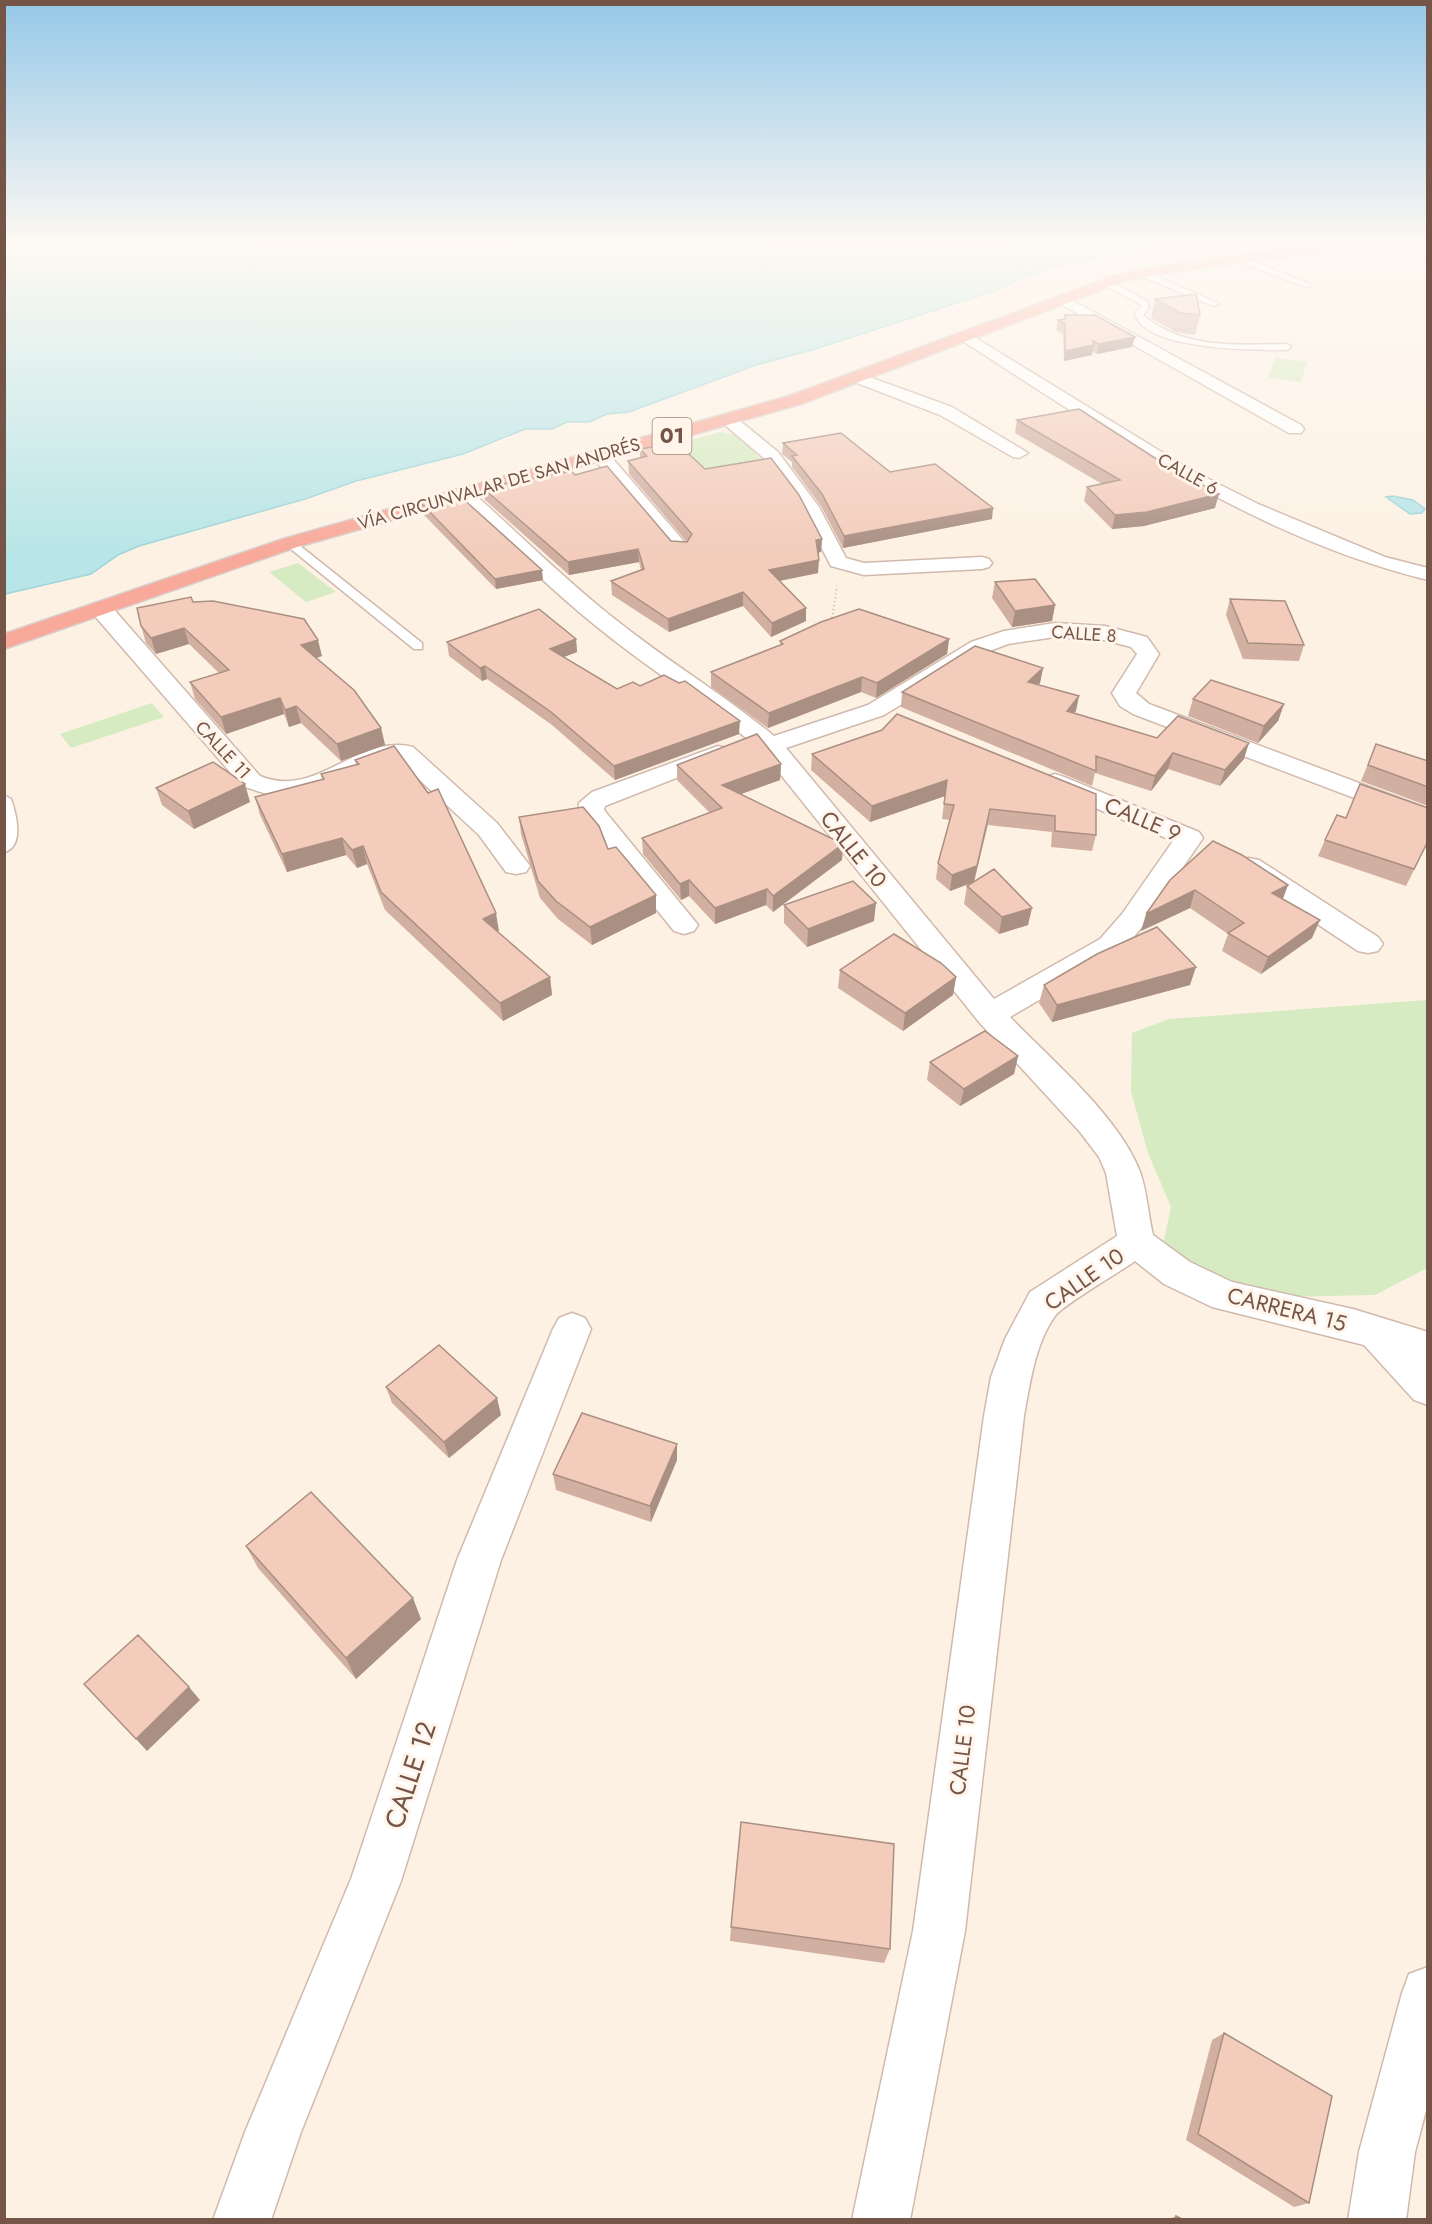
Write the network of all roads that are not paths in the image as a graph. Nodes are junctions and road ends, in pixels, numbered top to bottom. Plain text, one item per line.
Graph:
1 (935, 349) edge
2 (985, 349) edge
3 (1151, 349) edge
4 (858, 378) junction
5 (728, 420) junction
6 (1295, 429) dead end
7 (1019, 453) dead end
8 (601, 456) junction
9 (463, 494) junction
10 (290, 543) junction
11 (680, 549) edge
12 (982, 563) dead end
13 (1428, 574) edge
14 (102, 610) junction
15 (4, 642) edge
16 (418, 646) dead end
17 (876, 710) junction
18 (909, 723) edge
19 (764, 741) junction
20 (1029, 772) edge
21 (4, 799) edge
22 (1428, 818) edge
23 (1190, 838) junction
24 (4, 848) edge
25 (516, 866) dead end
26 (684, 925) dead end
27 (1368, 944) dead end
28 (990, 1015) junction
29 (1136, 1242) junction
30 (572, 1329) dead end
31 (1377, 1333) junction
32 (1428, 1348) edge
33 (1428, 1388) edge
34 (1428, 1993) edge
35 (242, 2220) edge
36 (881, 2220) edge
37 (1377, 2220) edge

1 - 4 highway, VÍA CIRCUNVALAR DE SAN ANDRÉS / 01
2 - 13 street, CALLE 6
3 - 6 street
4 - 5 highway, VÍA CIRCUNVALAR DE SAN ANDRÉS / 01
4 - 7 street
5 - 8 highway, VÍA CIRCUNVALAR DE SAN ANDRÉS / 01
5 - 12 street
8 - 9 highway, VÍA CIRCUNVALAR DE SAN ANDRÉS / 01
8 - 11 street
9 - 10 highway, VÍA CIRCUNVALAR DE SAN ANDRÉS / 01
9 - 19 street, CALLE 10
10 - 14 highway, VÍA CIRCUNVALAR DE SAN ANDRÉS / 01
10 - 16 lane
14 - 15 highway, VÍA CIRCUNVALAR DE SAN ANDRÉS / 01
14 - 25 street, CALLE 11
17 - 18 street
17 - 19 street, CALLE 8
17 - 22 street, CALLE 8
19 - 26 street, CALLE 8
19 - 28 street, CALLE 10
20 - 23 street, CALLE 9
21 - 24 lane
23 - 27 street
23 - 28 street, CALLE 9
28 - 29 street, CALLE 10
29 - 31 street, CARRERA 15
29 - 36 street, CALLE 10
30 - 35 street, CALLE 12
31 - 32 street
31 - 33 street, CARRERA 15
34 - 37 street

